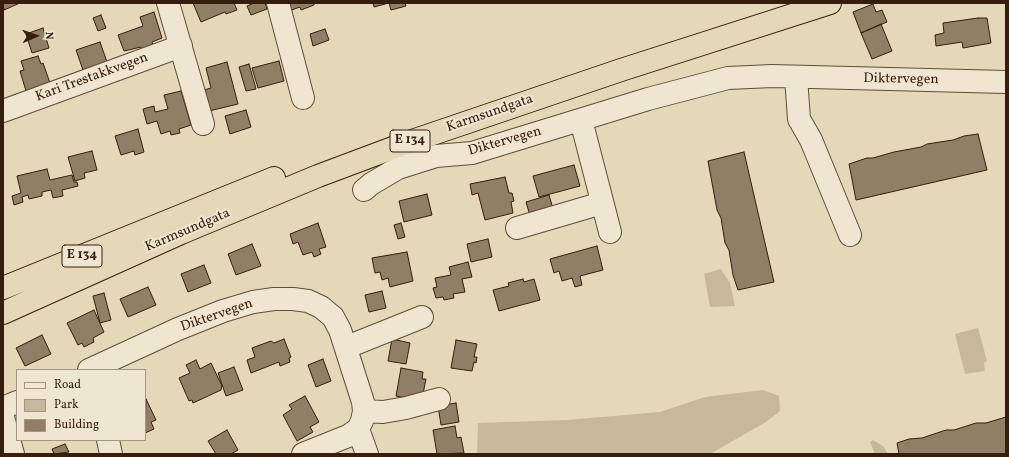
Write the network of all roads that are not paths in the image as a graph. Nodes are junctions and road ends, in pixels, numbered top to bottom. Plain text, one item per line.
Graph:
1 (168, 3) edge
2 (278, 3) edge
3 (785, 3) edge
4 (830, 3) edge
5 (181, 46) junction
6 (796, 77) junction
7 (1006, 82) edge
8 (303, 98) dead end
9 (3, 111) edge
10 (581, 120) junction
11 (203, 124) dead end
12 (364, 190) dead end
13 (602, 203) junction
14 (517, 228) dead end
15 (610, 232) dead end
16 (850, 235) dead end
17 (6, 286) edge
18 (3, 313) edge
19 (422, 317) dead end
20 (343, 339) junction
21 (92, 369) edge
22 (439, 398) dead end
23 (16, 402) edge
24 (3, 408) edge
25 (3, 417) edge
26 (361, 420) junction
27 (108, 441) edge
28 (13, 454) edge
29 (111, 454) edge
30 (303, 454) edge
31 (367, 454) edge

1 - 5 street
2 - 8 street
3 - 17 highway, Karmsundgata / E 134
4 - 18 highway, Karmsundgata / E 134
5 - 9 street, Kari Trestakkvegen
5 - 11 street
6 - 7 street, Diktervegen
6 - 10 street, Diktervegen
6 - 16 street
10 - 12 street, Diktervegen
10 - 13 street
13 - 14 street
13 - 15 street
19 - 20 street
20 - 21 street, Diktervegen
20 - 26 street
22 - 26 street
23 - 24 street
25 - 28 street
26 - 30 street
26 - 31 street
27 - 29 street

